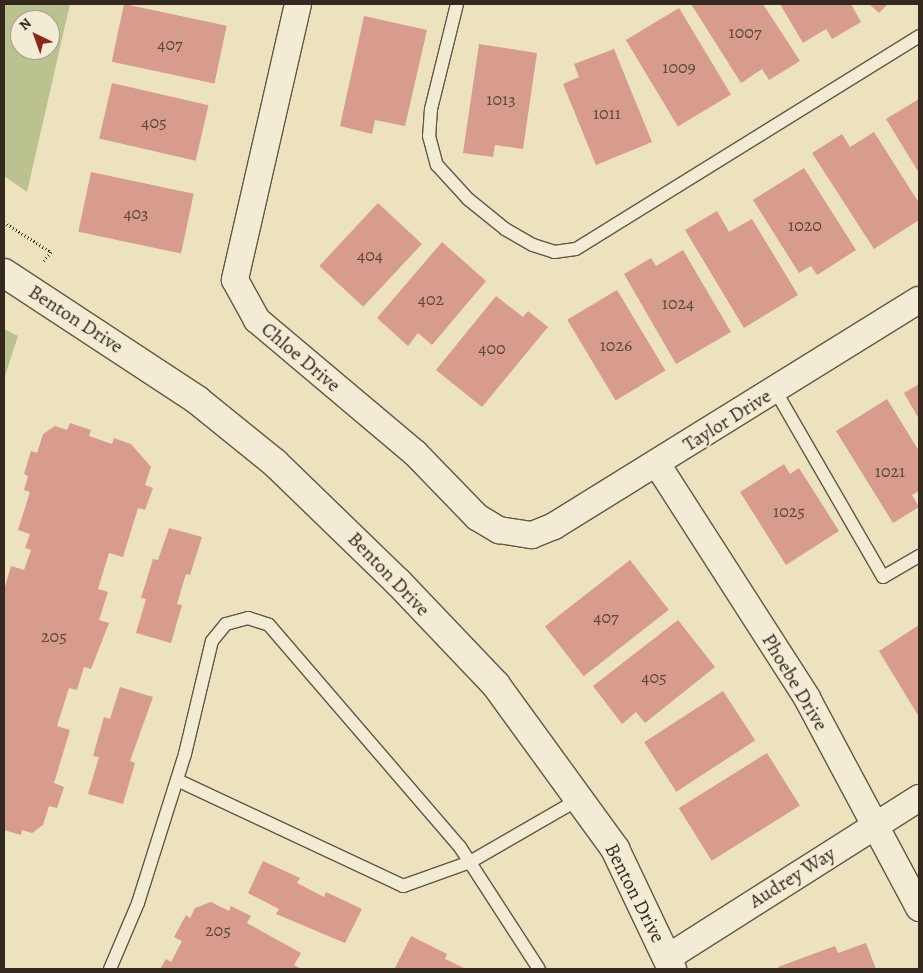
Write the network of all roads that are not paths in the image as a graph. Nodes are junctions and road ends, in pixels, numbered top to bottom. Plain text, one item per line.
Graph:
1 (298, 4) edge
2 (457, 4) edge
3 (919, 36) edge
4 (4, 273) edge
5 (919, 300) edge
6 (775, 390) junction
7 (657, 464) junction
8 (532, 535) joint
9 (919, 556) edge
10 (177, 780) junction
11 (919, 798) edge
12 (580, 800) junction
13 (875, 825) junction
14 (470, 862) junction
15 (919, 908) edge
16 (670, 964) edge
17 (110, 969) edge
18 (539, 969) edge

1 - 8 street, Chloe Drive
2 - 3 lane
4 - 12 street, Benton Drive
5 - 6 street, Taylor Drive
6 - 7 street, Taylor Drive
6 - 9 lane
7 - 8 street, Taylor Drive
7 - 13 street, Phoebe Drive
10 - 14 lane
10 - 14 lane
10 - 17 lane
11 - 13 street, Audrey Way
12 - 14 lane
12 - 16 street, Benton Drive
13 - 15 street, Phoebe Drive
13 - 16 street, Audrey Way
14 - 18 lane

